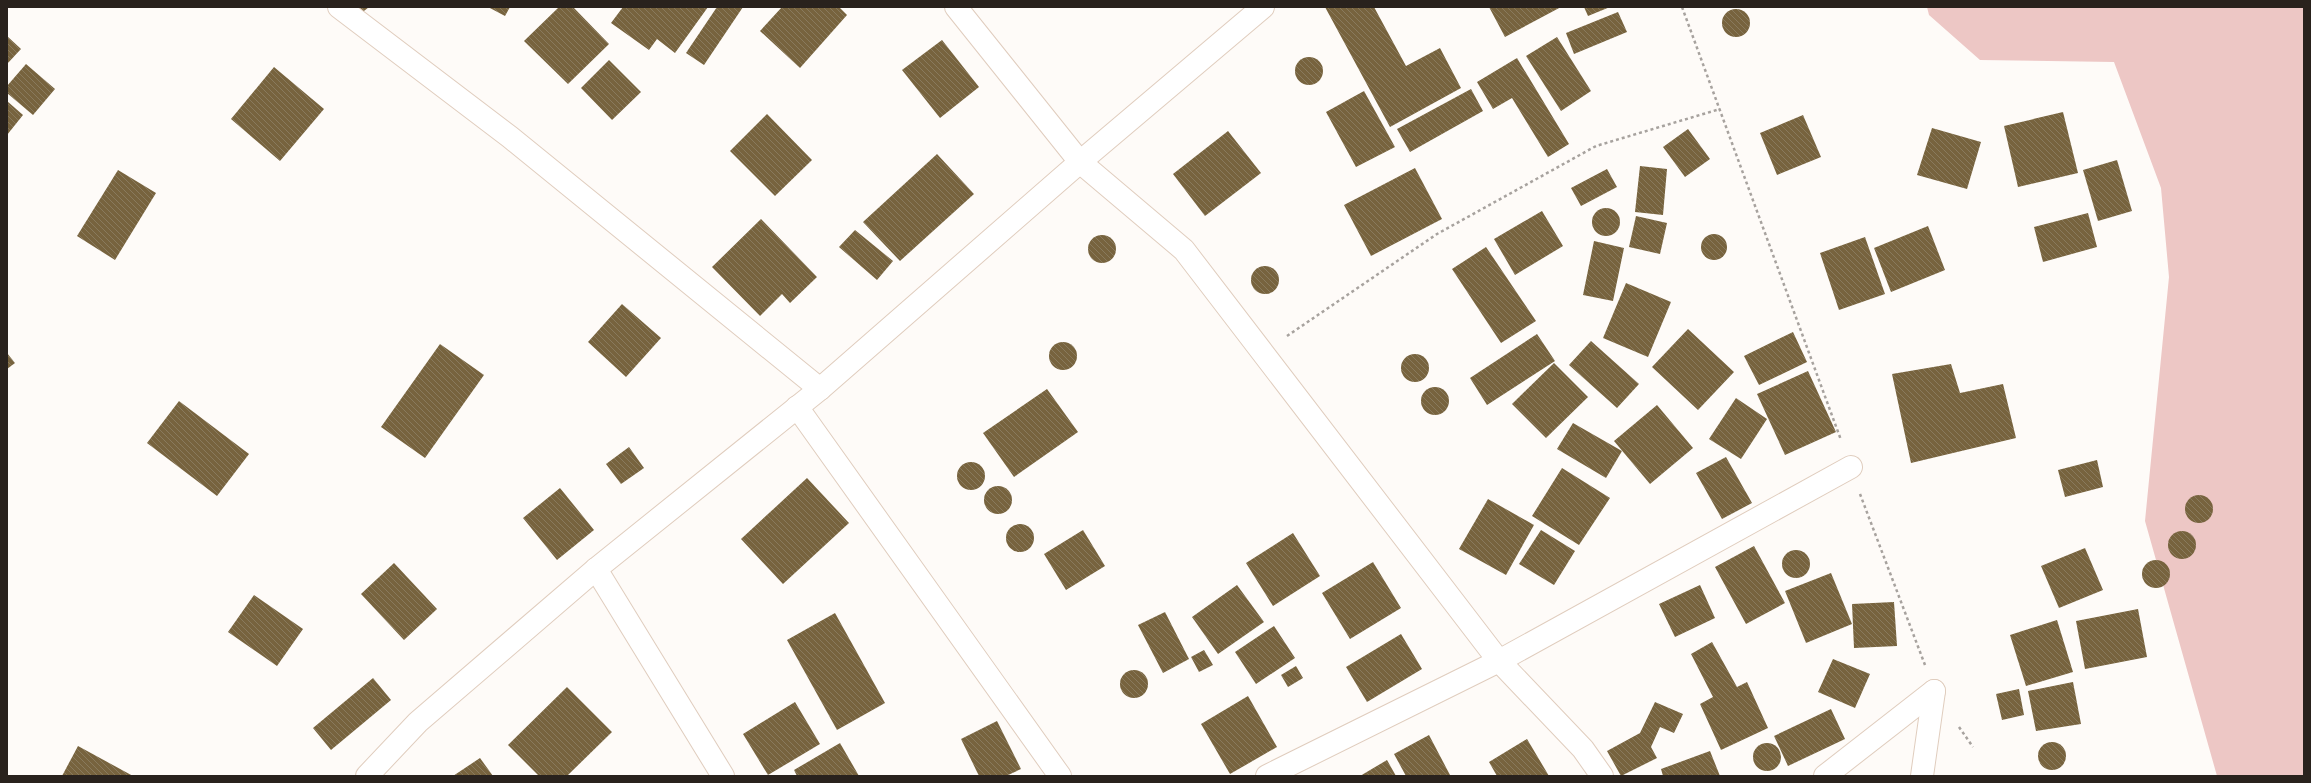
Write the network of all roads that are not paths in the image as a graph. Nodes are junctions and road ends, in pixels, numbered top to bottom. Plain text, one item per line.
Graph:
1 (339, 7) edge
2 (956, 7) edge
3 (1263, 7) edge
4 (1080, 162) junction
5 (820, 389) junction
6 (797, 406) junction
7 (1851, 467) road end
8 (596, 569) junction
9 (1499, 661) junction
10 (368, 776) edge
11 (723, 776) edge
12 (1060, 776) edge
13 (1267, 776) edge
14 (1602, 776) edge
15 (1825, 776) edge
16 (1922, 776) edge

1 - 5 street
2 - 4 street
3 - 4 street
4 - 5 street
4 - 9 street
5 - 6 street
6 - 8 street
6 - 12 street
7 - 9 street
8 - 10 street
8 - 11 street
9 - 13 street
9 - 14 street
15 - 16 street

